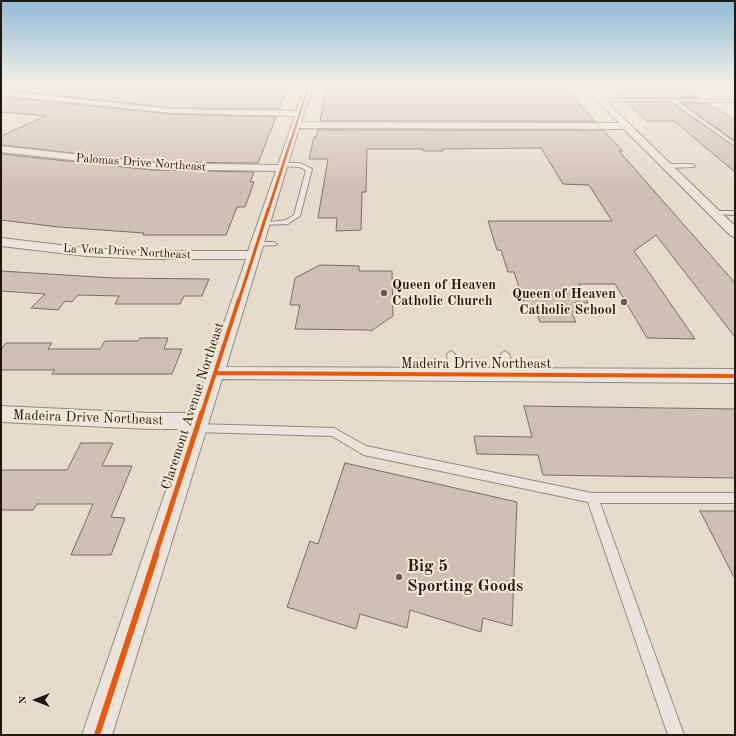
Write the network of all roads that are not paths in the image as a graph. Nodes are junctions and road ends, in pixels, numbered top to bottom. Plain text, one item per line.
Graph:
1 (298, 119) edge
2 (314, 119) edge
3 (620, 119) edge
4 (699, 119) edge
5 (627, 126) junction
6 (735, 145) edge
7 (1, 149) edge
8 (668, 166) junction
9 (692, 166) dead end
10 (282, 167) junction
11 (715, 213) junction
12 (735, 213) edge
13 (264, 224) junction
14 (735, 233) edge
15 (1, 242) edge
16 (261, 248) junction
17 (451, 354) dead end
18 (505, 354) dead end
19 (216, 373) junction
20 (454, 374) junction
21 (510, 375) junction
22 (735, 376) edge
23 (1, 414) edge
24 (198, 425) junction
25 (592, 498) junction
26 (735, 498) edge
27 (97, 735) edge
28 (676, 735) edge

1 - 10 street, Claremont Avenue Northeast
2 - 5 street
3 - 5 street
4 - 6 lane
5 - 8 street
7 - 10 street, Palomas Drive Northeast
8 - 9 lane
8 - 11 street
10 - 13 street, Claremont Avenue Northeast
10 - 13 lane
11 - 12 lane
11 - 14 street
13 - 16 street, Claremont Avenue Northeast
15 - 16 street, La Veta Drive Northeast
16 - 19 street, Claremont Avenue Northeast
17 - 20 lane
18 - 21 lane
19 - 20 street, Madeira Drive Northeast
19 - 24 street, Claremont Avenue Northeast
20 - 21 street, Madeira Drive Northeast
21 - 22 street, Madeira Drive Northeast
23 - 24 street, Madeira Drive Northeast
24 - 25 lane
24 - 27 street, Claremont Avenue Northeast
25 - 26 lane
25 - 28 lane

